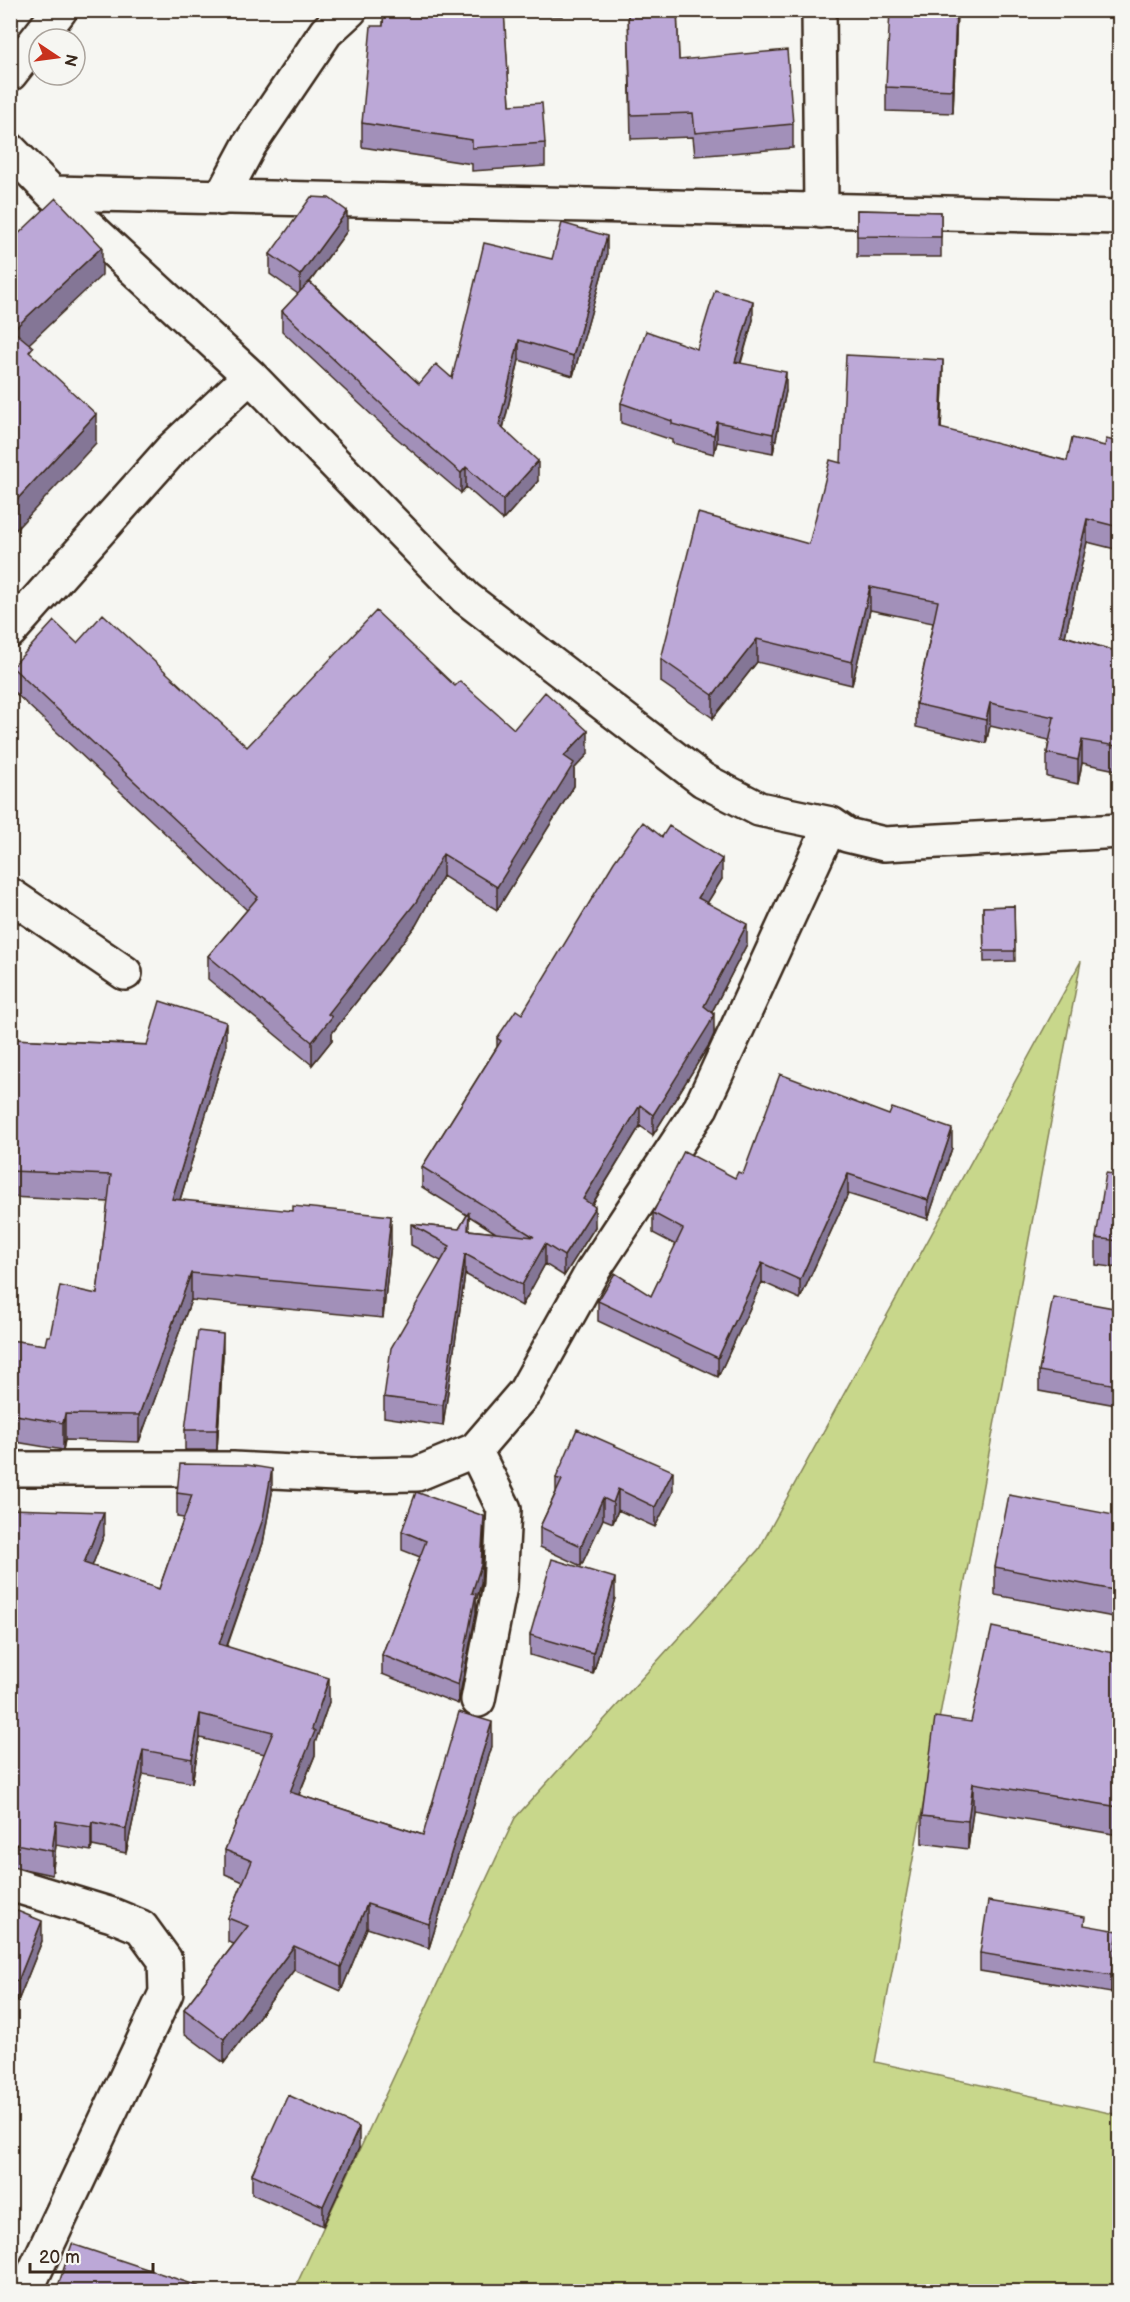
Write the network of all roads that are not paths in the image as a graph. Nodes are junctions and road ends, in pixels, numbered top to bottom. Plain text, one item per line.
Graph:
1 (60, 10) edge
2 (350, 10) edge
3 (819, 10) edge
4 (10, 74) edge
5 (10, 150) edge
6 (51, 193) junction
7 (221, 198) junction
8 (821, 211) junction
9 (1119, 218) edge
10 (250, 376) junction
11 (10, 631) edge
12 (831, 824) junction
13 (1119, 831) edge
14 (10, 895) edge
15 (125, 973) dead end
16 (475, 1450) junction
17 (10, 1468) edge
18 (478, 1700) dead end
19 (10, 1884) edge
20 (25, 2292) edge

1 - 4 street
2 - 7 street
3 - 8 street
5 - 6 street
6 - 7 street
6 - 10 street
7 - 8 street
8 - 9 street
10 - 11 street
10 - 12 street
12 - 13 street
12 - 16 street
14 - 15 street
16 - 17 street
16 - 18 street
19 - 20 street

